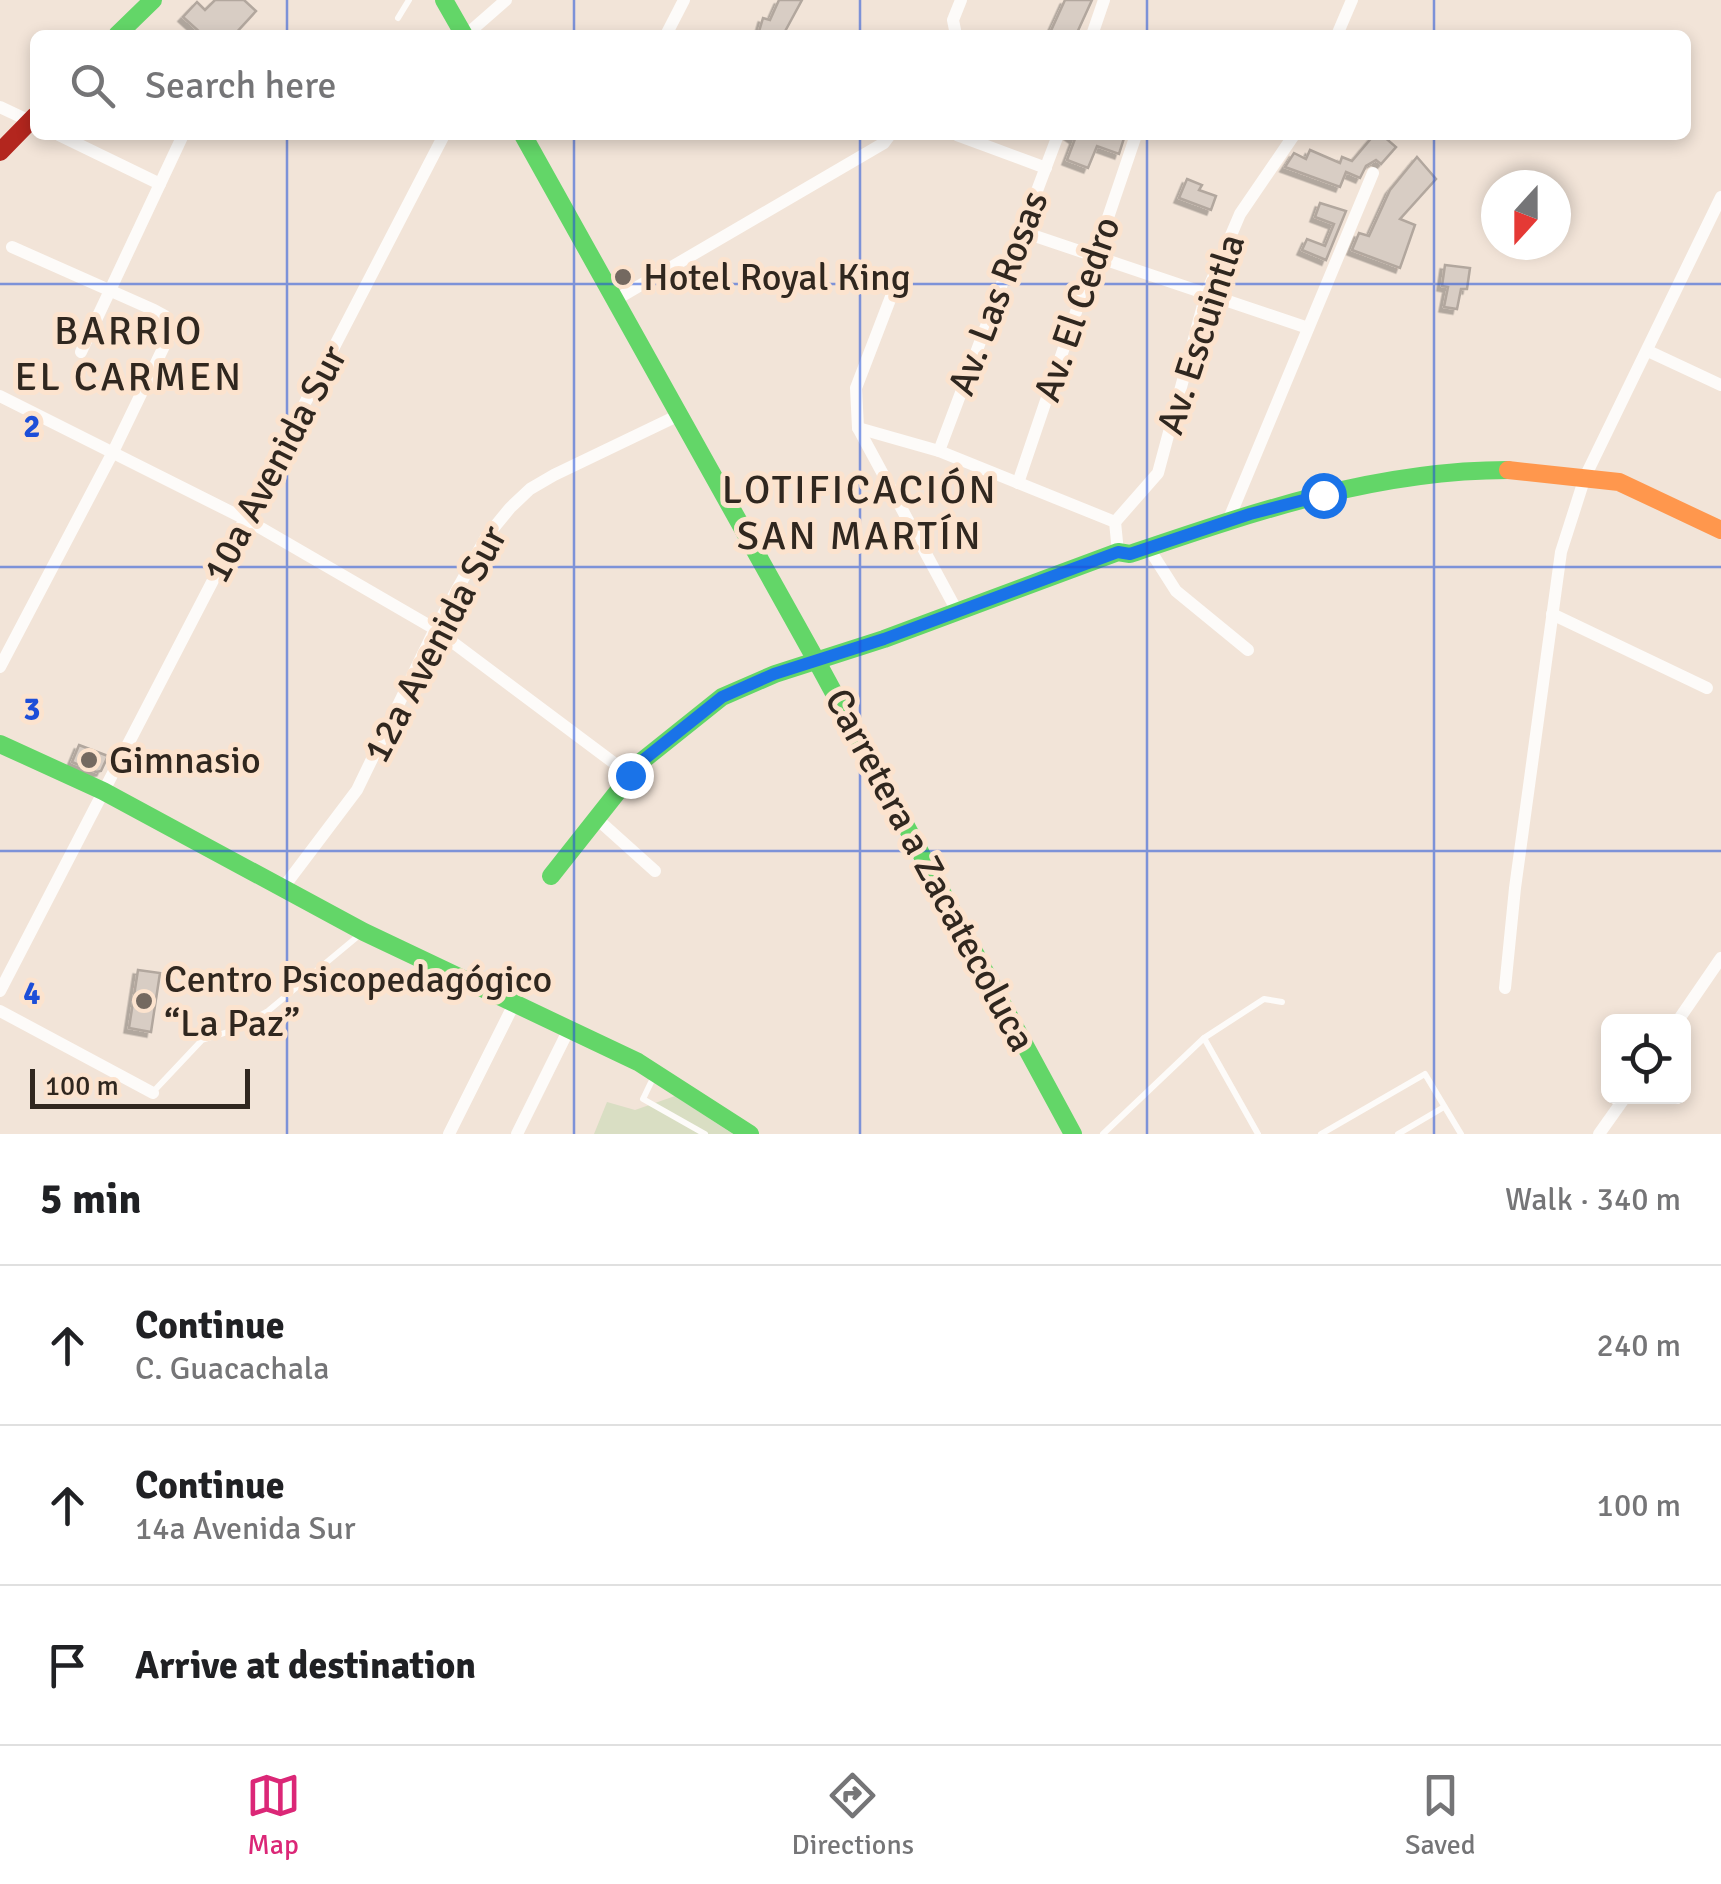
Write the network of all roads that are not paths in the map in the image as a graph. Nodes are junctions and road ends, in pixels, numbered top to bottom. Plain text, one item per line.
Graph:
1 (408, 0) edge
2 (444, 0) edge
3 (506, 0) edge
4 (684, 0) edge
5 (962, 0) edge
6 (1104, 0) edge
7 (1352, 0) edge
8 (141, 3) edge
9 (398, 18) dead end
10 (121, 30) edge
11 (462, 30) edge
12 (471, 30) edge
13 (669, 30) edge
14 (955, 30) edge
15 (1094, 30) edge
16 (1339, 30) edge
17 (0, 107) edge
18 (30, 119) edge
19 (30, 123) edge
20 (69, 140) edge
21 (181, 140) edge
22 (441, 140) edge
23 (526, 140) edge
24 (886, 140) edge
25 (971, 140) edge
26 (1056, 140) edge
27 (1134, 140) edge
28 (1292, 140) edge
29 (0, 152) edge
30 (1046, 168) junction
31 (1373, 172) dead end
32 (160, 184) junction
33 (1721, 197) edge
34 (1023, 232) junction
35 (12, 247) dead end
36 (1095, 256) junction
37 (894, 288) dead end
38 (109, 292) junction
39 (1206, 294) junction
40 (615, 300) junction
41 (1308, 328) junction
42 (1648, 351) junction
43 (80, 352) dead end
44 (1721, 385) edge
45 (0, 396) edge
46 (678, 415) junction
47 (858, 428) junction
48 (939, 451) junction
49 (112, 452) junction
50 (1585, 477) junction
51 (1018, 483) junction
52 (247, 520) junction
53 (1228, 521) junction
54 (1115, 522) junction
55 (1721, 530) edge
56 (1148, 548) junction
57 (1118, 552) junction
58 (956, 611) junction
59 (1552, 614) junction
60 (435, 629) junction
61 (1248, 650) dead end
62 (816, 660) junction
63 (0, 667) edge
64 (1707, 688) dead end
65 (0, 744) edge
66 (630, 775) junction
67 (102, 791) junction
68 (596, 818) junction
69 (655, 871) dead end
70 (551, 876) dead end
71 (283, 888) junction
72 (364, 932) junction
73 (1721, 958) edge
74 (1505, 988) dead end
75 (0, 991) edge
76 (515, 1002) junction
77 (1282, 1002) dead end
78 (0, 1011) edge
79 (1683, 1014) edge
80 (570, 1027) junction
81 (1204, 1038) junction
82 (655, 1073) junction
83 (153, 1092) joint
84 (1620, 1104) edge
85 (1444, 1108) junction
86 (450, 1134) edge
87 (517, 1134) edge
88 (705, 1134) edge
89 (750, 1134) edge
90 (1073, 1134) edge
91 (1103, 1134) edge
92 (1258, 1134) edge
93 (1321, 1134) edge
94 (1398, 1134) edge
95 (1460, 1134) edge
96 (1599, 1134) edge

1 - 9 lane
2 - 11 main road
3 - 12 street
4 - 13 street
5 - 14 street
6 - 15 street
7 - 16 street
8 - 10 main road
17 - 18 street
19 - 29 main road
20 - 32 street
21 - 32 street
22 - 52 street, 10a Avenida Sur
23 - 40 main road, Carretera a Zacatecoluca
24 - 40 street
25 - 30 street
26 - 30 street, Av. Las Rosas
27 - 36 street, Av. El Cedro
28 - 39 street, Av. Escuintla
30 - 34 street, Av. Las Rosas
31 - 41 street
32 - 38 street
33 - 42 street
34 - 36 street
34 - 48 street, Av. Las Rosas
35 - 38 street
36 - 39 street
36 - 51 street, Av. El Cedro
37 - 47 street
38 - 43 street
38 - 49 street
39 - 41 street
39 - 54 street, Av. Escuintla
40 - 46 main road, Carretera a Zacatecoluca
41 - 53 street
42 - 44 street
42 - 50 street
45 - 49 street
46 - 60 street, 12a Avenida Sur
46 - 62 main road, Carretera a Zacatecoluca
47 - 48 street
47 - 58 street
48 - 51 street
49 - 52 street
49 - 63 street
50 - 53 main road
50 - 55 main road
50 - 59 street
51 - 54 street
52 - 60 street
52 - 67 street, 10a Avenida Sur
53 - 56 main road
54 - 57 street
56 - 57 main road
56 - 61 street
57 - 58 main road
58 - 62 main road
59 - 64 street
59 - 74 street
60 - 66 street
60 - 71 street, 12a Avenida Sur
62 - 66 main road
62 - 90 main road, Carretera a Zacatecoluca
65 - 67 main road
66 - 68 main road
67 - 71 main road
67 - 75 street, 10a Avenida Sur
68 - 69 street
68 - 70 main road
71 - 72 main road
72 - 76 main road
72 - 83 lane
73 - 79 street
76 - 80 main road
76 - 86 street
77 - 81 lane
78 - 83 street
80 - 82 main road
80 - 87 street
81 - 91 lane
81 - 92 lane
82 - 88 lane
82 - 89 main road
84 - 96 street
85 - 93 lane
85 - 94 lane
85 - 95 lane

